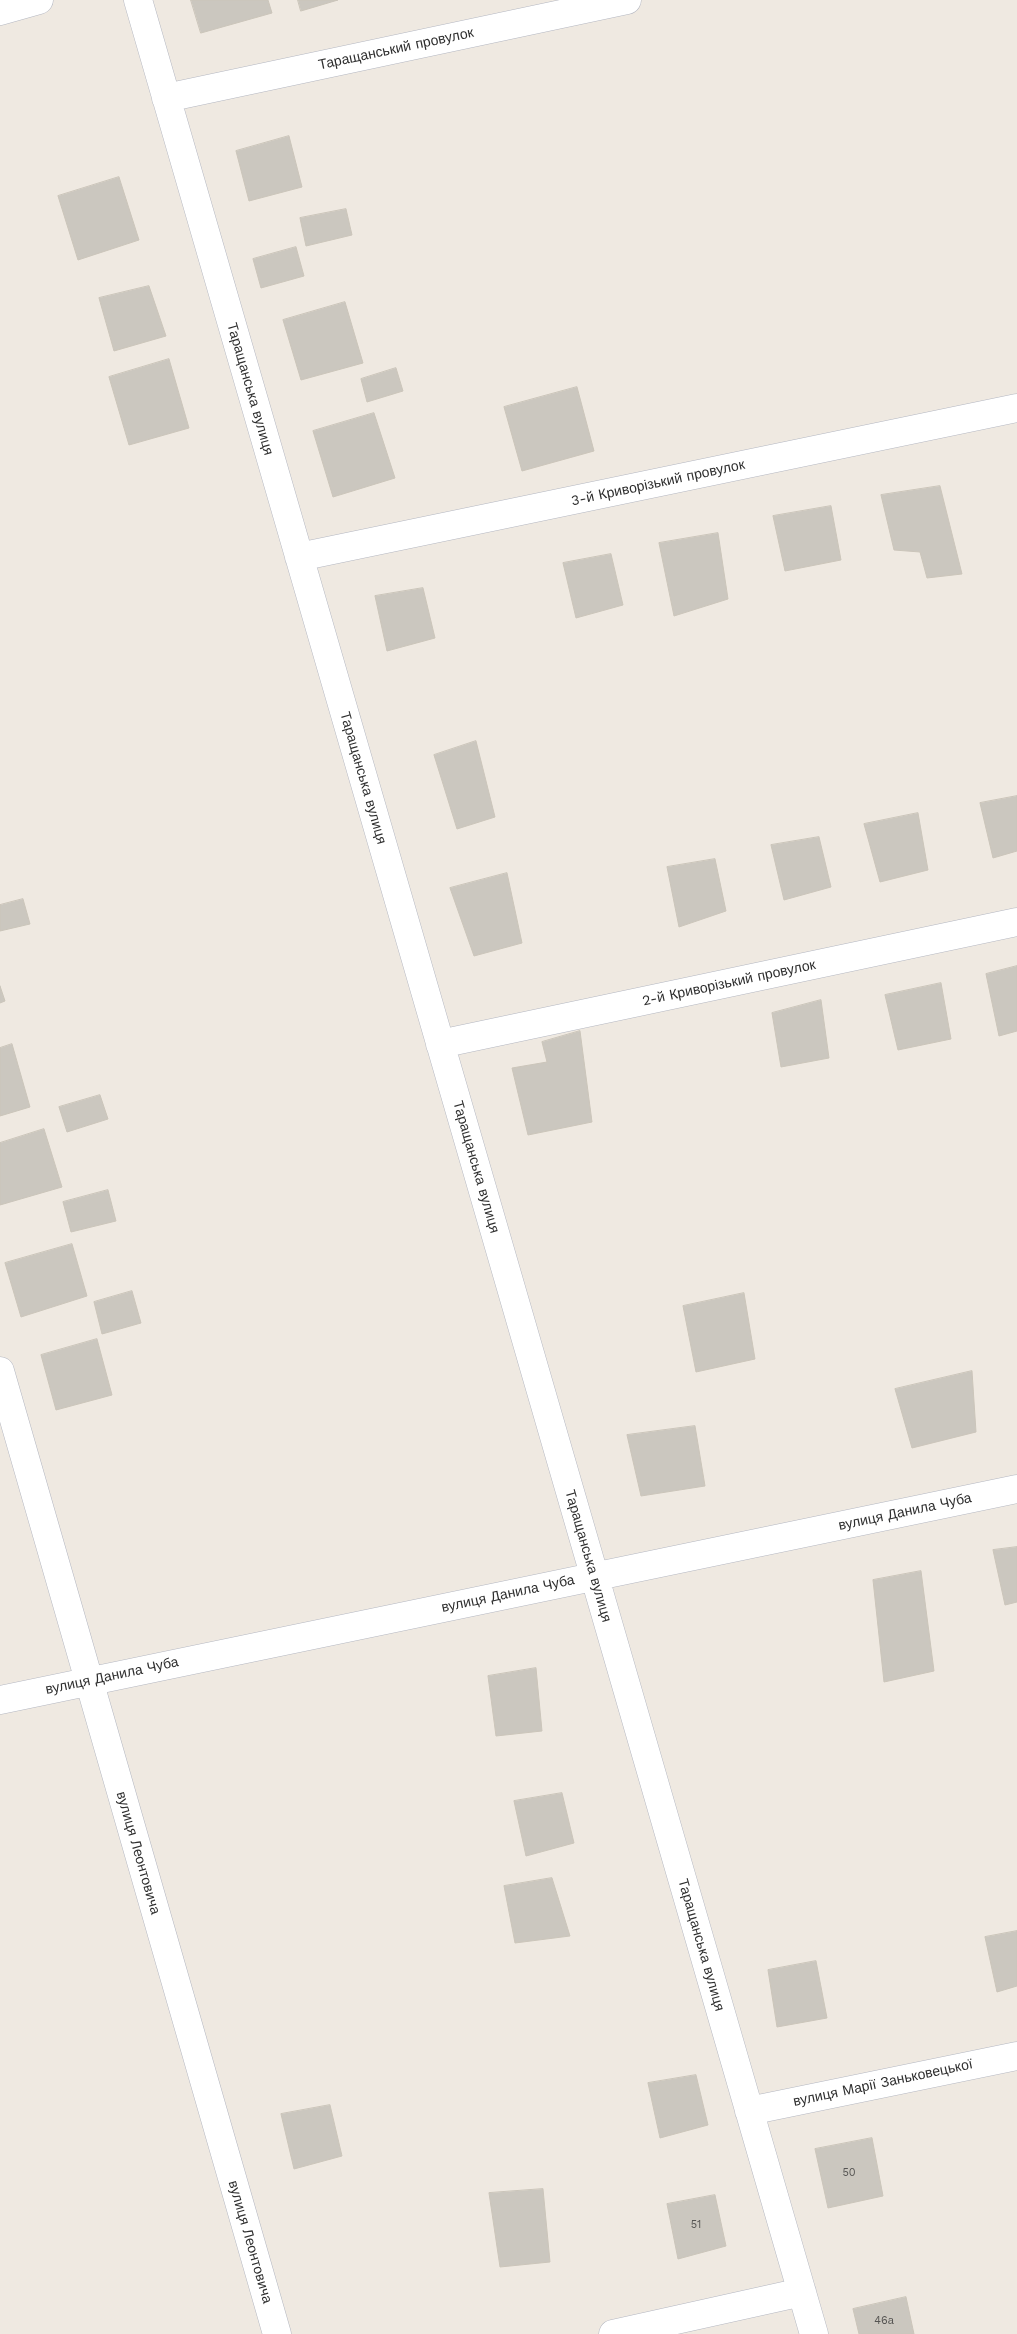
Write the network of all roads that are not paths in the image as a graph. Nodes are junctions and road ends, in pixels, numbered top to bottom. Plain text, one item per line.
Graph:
1 (39, 0) edge
2 (138, 0) edge
3 (627, 0) edge
4 (0, 11) edge
5 (166, 98) junction
6 (1017, 408) edge
7 (299, 557) junction
8 (1017, 922) edge
9 (440, 1044) junction
10 (0, 1371) edge
11 (1017, 1489) edge
12 (594, 1576) junction
13 (89, 1681) junction
14 (0, 1700) edge
15 (1017, 2056) edge
16 (749, 2111) junction
17 (802, 2292) junction
18 (277, 2334) edge
19 (612, 2334) edge
20 (814, 2334) edge

1 - 4 street
2 - 5 street, Таращанська вулиця
3 - 5 street, Таращанський провулок
5 - 7 street, Таращанська вулиця
6 - 7 street, 3-й Криворізький провулок
7 - 9 street, Таращанська вулиця
8 - 9 street, 2-й Криворізький провулок
9 - 12 street, Таращанська вулиця
10 - 13 street, вулиця Леонтовича
11 - 12 street, вулиця Данила Чуба
12 - 13 street, вулиця Данила Чуба
12 - 16 street, Таращанська вулиця
13 - 14 street, вулиця Данила Чуба
13 - 18 street, вулиця Леонтовича
15 - 16 street, вулиця Марії Заньковецької
16 - 17 street, Таращанська вулиця
17 - 19 street
17 - 20 street, Таращанська вулиця

